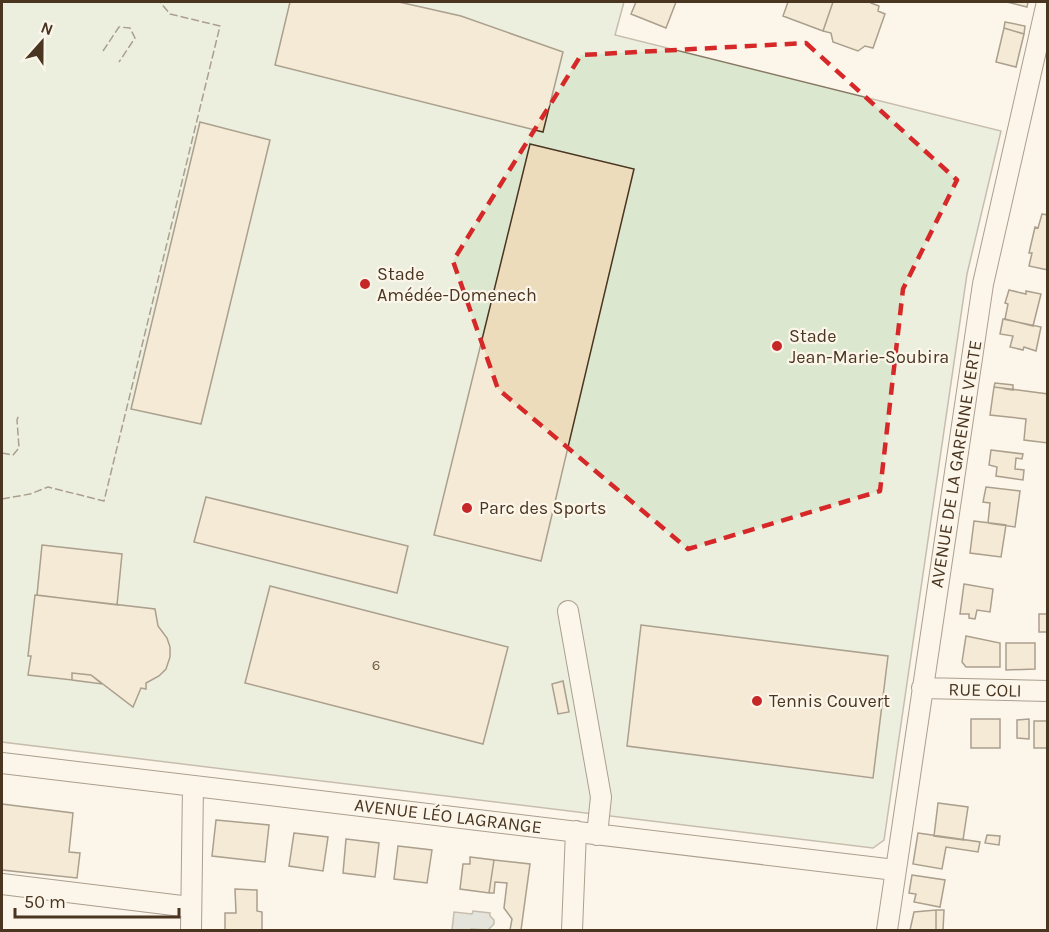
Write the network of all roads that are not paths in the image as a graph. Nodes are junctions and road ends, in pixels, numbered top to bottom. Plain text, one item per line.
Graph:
1 (1047, 2) edge
2 (568, 611) dead end
3 (922, 688) junction
4 (1047, 691) edge
5 (2, 763) edge
6 (193, 786) junction
7 (576, 831) junction
8 (597, 835) junction
9 (895, 870) junction
10 (2, 884) edge
11 (190, 907) junction
12 (191, 930) edge
13 (572, 930) edge
14 (887, 930) edge

1 - 3 street, AVENUE DE LA GARENNE VERTE
2 - 8 street
3 - 4 street, RUE COLI
3 - 9 street, AVENUE DE LA GARENNE VERTE
5 - 6 street, AVENUE LÉO LAGRANGE
6 - 7 street, AVENUE LÉO LAGRANGE
6 - 11 street
7 - 8 street, AVENUE LÉO LAGRANGE
7 - 13 street
8 - 9 street, AVENUE LÉO LAGRANGE
9 - 14 street, AVENUE DE LA GARENNE VERTE
10 - 11 street
11 - 12 street

